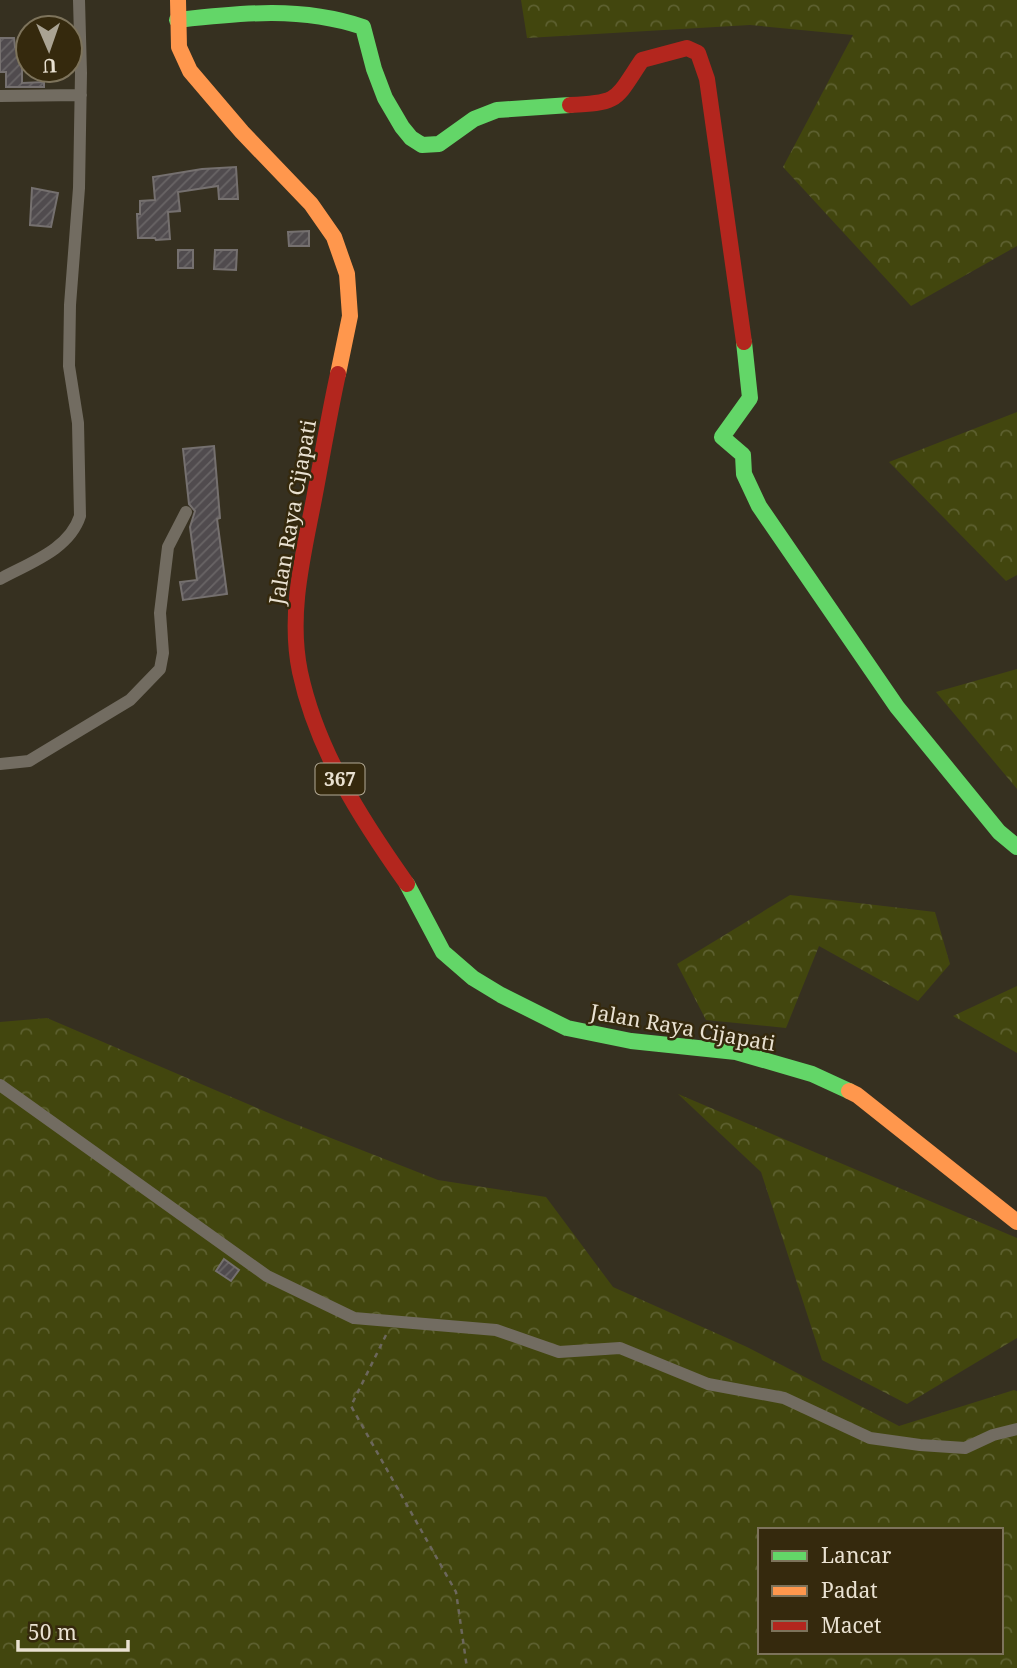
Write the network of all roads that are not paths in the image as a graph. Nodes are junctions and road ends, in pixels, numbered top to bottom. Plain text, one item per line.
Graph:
1 (79, 0) edge
2 (178, 0) edge
3 (177, 20) junction
4 (81, 94) junction
5 (0, 96) edge
6 (186, 512) dead end
7 (0, 579) edge
8 (0, 764) edge
9 (1017, 847) edge
10 (0, 1084) edge
11 (1017, 1222) edge
12 (1017, 1429) edge

1 - 4 street
2 - 3 main road, Jalan Raya Cijapati / 367
3 - 9 main road
3 - 11 main road, Jalan Raya Cijapati / 367
4 - 5 street
4 - 7 street
6 - 8 street
10 - 12 street

